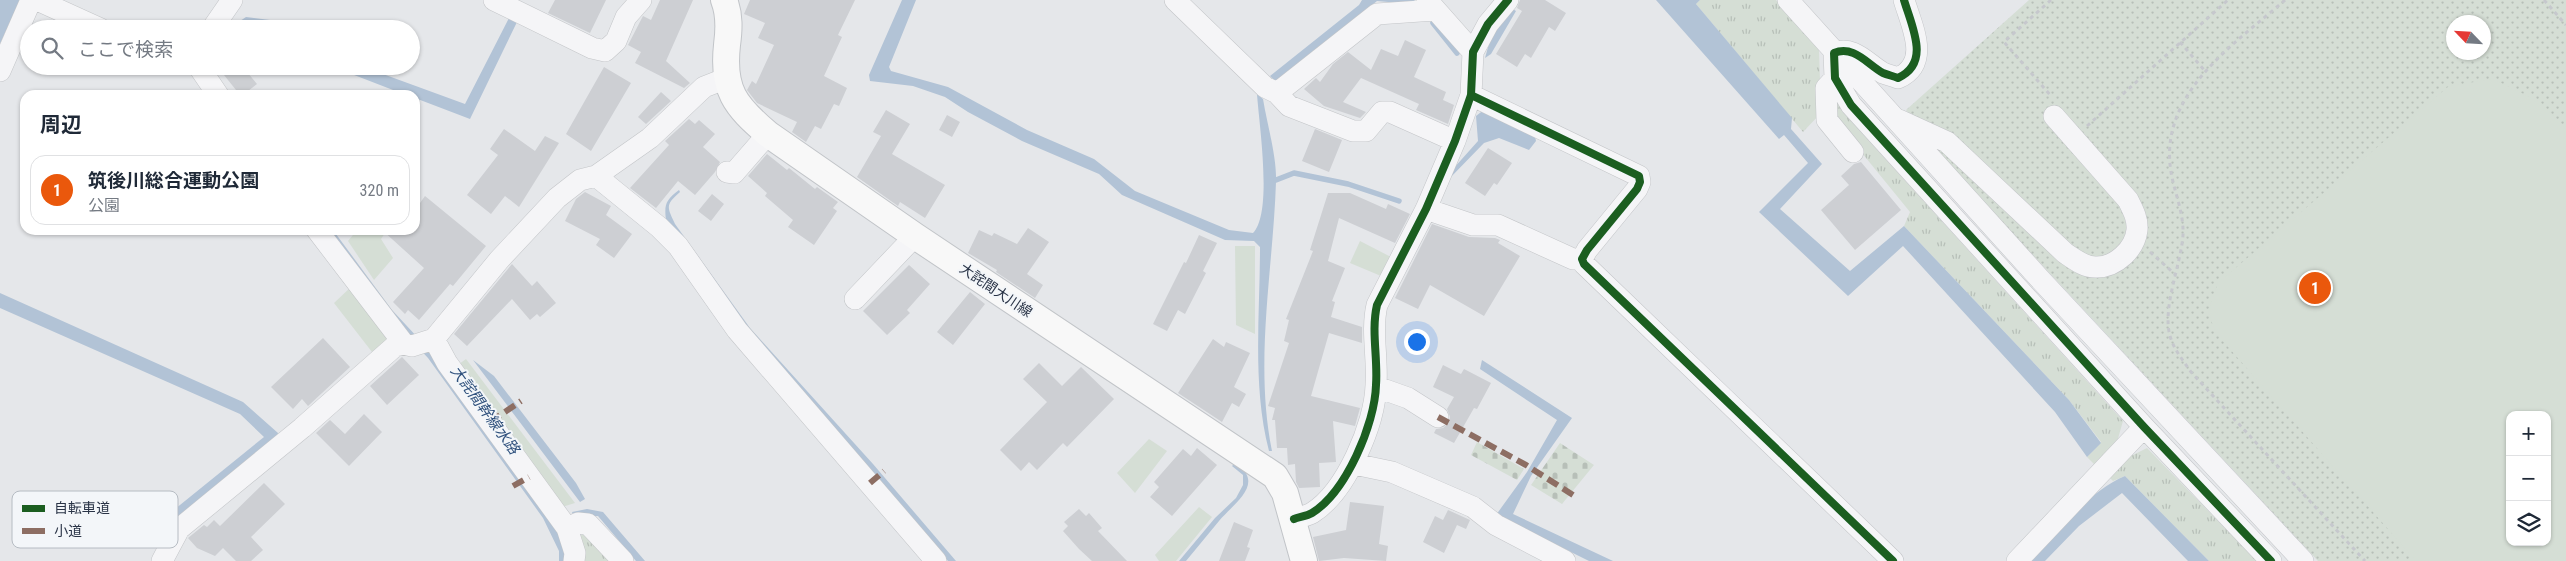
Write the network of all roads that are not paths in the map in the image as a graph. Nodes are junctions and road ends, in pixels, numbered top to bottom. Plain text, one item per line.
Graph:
1 (31, 0) edge
2 (37, 0) edge
3 (232, 0) edge
4 (494, 0) edge
5 (641, 0) edge
6 (724, 0) edge
7 (1175, 0) edge
8 (1508, 0) edge
9 (1788, 0) edge
10 (1904, 0) edge
11 (1430, 4) edge
12 (22, 20) edge
13 (81, 20) edge
14 (218, 20) edge
15 (20, 25) edge
16 (1472, 52) junction
17 (1834, 53) junction
18 (0, 71) edge
19 (202, 75) edge
20 (727, 78) junction
21 (1835, 78) junction
22 (214, 90) edge
23 (1277, 93) junction
24 (1471, 95) junction
25 (2055, 109) road end
26 (1894, 118) junction
27 (768, 134) junction
28 (1455, 141) junction
29 (1853, 152) dead end
30 (727, 172) dead end
31 (596, 176) junction
32 (1426, 209) junction
33 (322, 235) edge
34 (915, 236) junction
35 (1582, 259) junction
36 (855, 299) dead end
37 (420, 342) junction
38 (1376, 387) junction
39 (1438, 417) dead end
40 (2144, 427) junction
41 (1354, 464) junction
42 (560, 519) junction
43 (1294, 519) junction
44 (178, 531) edge
45 (169, 548) edge
46 (162, 561) edge
47 (574, 561) edge
48 (623, 561) edge
49 (936, 561) edge
50 (1304, 561) edge
51 (1565, 561) edge
52 (1893, 561) edge
53 (2016, 561) edge
54 (2271, 561) edge
55 (2304, 561) edge

1 - 12 street
2 - 13 street
3 - 14 street
4 - 5 street
6 - 20 main road, 大詫間大川線
7 - 23 street
8 - 16 street
9 - 17 street
10 - 17 street
11 - 16 street
11 - 23 street
15 - 18 street
16 - 24 street
17 - 21 street
17 - 26 street
19 - 22 street
20 - 27 main road, 大詫間大川線
20 - 31 street
21 - 29 street
21 - 40 street
23 - 28 street
24 - 28 street
24 - 35 street
25 - 26 street
26 - 55 street
27 - 30 street
27 - 34 main road, 大詫間大川線
28 - 32 street
31 - 37 street
31 - 49 street
32 - 35 street
32 - 38 street
33 - 37 street
34 - 36 street
34 - 43 main road, 大詫間大川線
35 - 52 street
37 - 42 street
37 - 44 street
38 - 39 street
38 - 41 street
40 - 53 street
40 - 54 street
41 - 43 street
41 - 51 street
42 - 47 street
42 - 48 street
43 - 50 main road, 大詫間大川線
45 - 46 street

